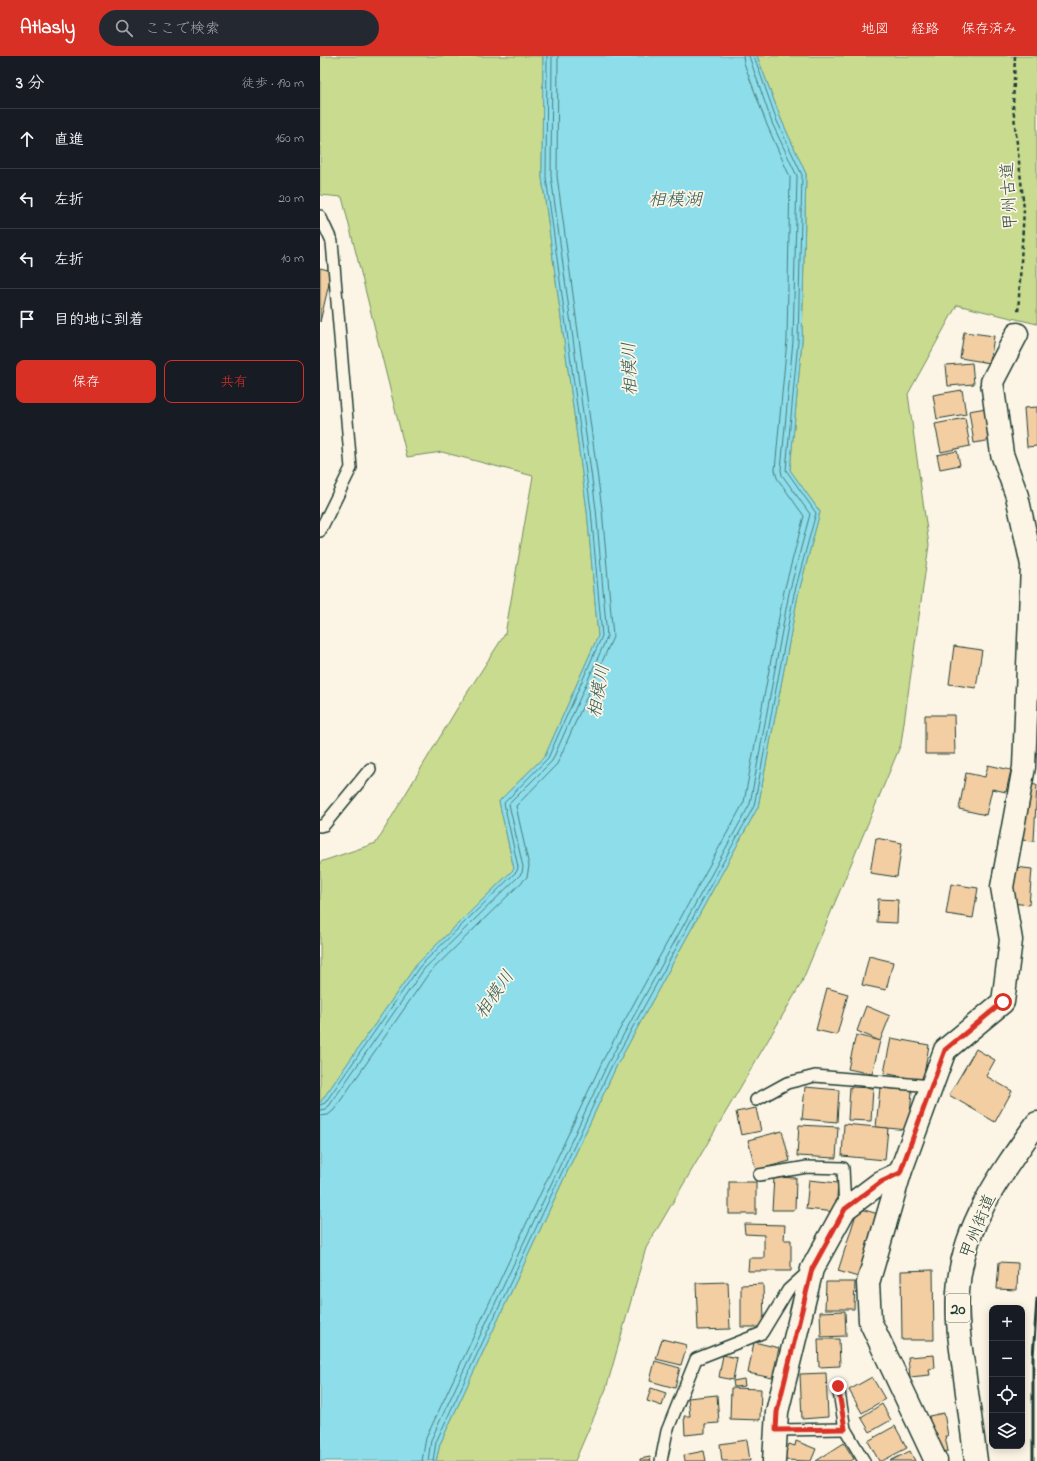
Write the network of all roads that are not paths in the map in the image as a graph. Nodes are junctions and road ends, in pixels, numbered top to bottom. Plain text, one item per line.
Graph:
1 (320, 216) edge
2 (1017, 334) road end
3 (320, 531) edge
4 (370, 768) dead end
5 (320, 826) edge
6 (932, 1086) junction
7 (756, 1100) dead end
8 (1037, 1123) edge
9 (900, 1173) junction
10 (759, 1176) dead end
11 (845, 1209) junction
12 (812, 1269) junction
13 (838, 1386) dead end
14 (845, 1429) junction
15 (776, 1430) junction
16 (661, 1461) edge
17 (774, 1461) edge
18 (864, 1461) edge
19 (936, 1461) edge
20 (976, 1461) edge

1 - 3 lane
2 - 6 main road
4 - 5 lane
6 - 7 lane
6 - 9 main road
8 - 20 main road, 甲州街道 / 20
9 - 11 main road
9 - 19 main road
10 - 11 lane
11 - 12 main road
12 - 15 main road
12 - 16 lane
13 - 14 lane
14 - 15 lane
14 - 18 lane
15 - 17 main road

